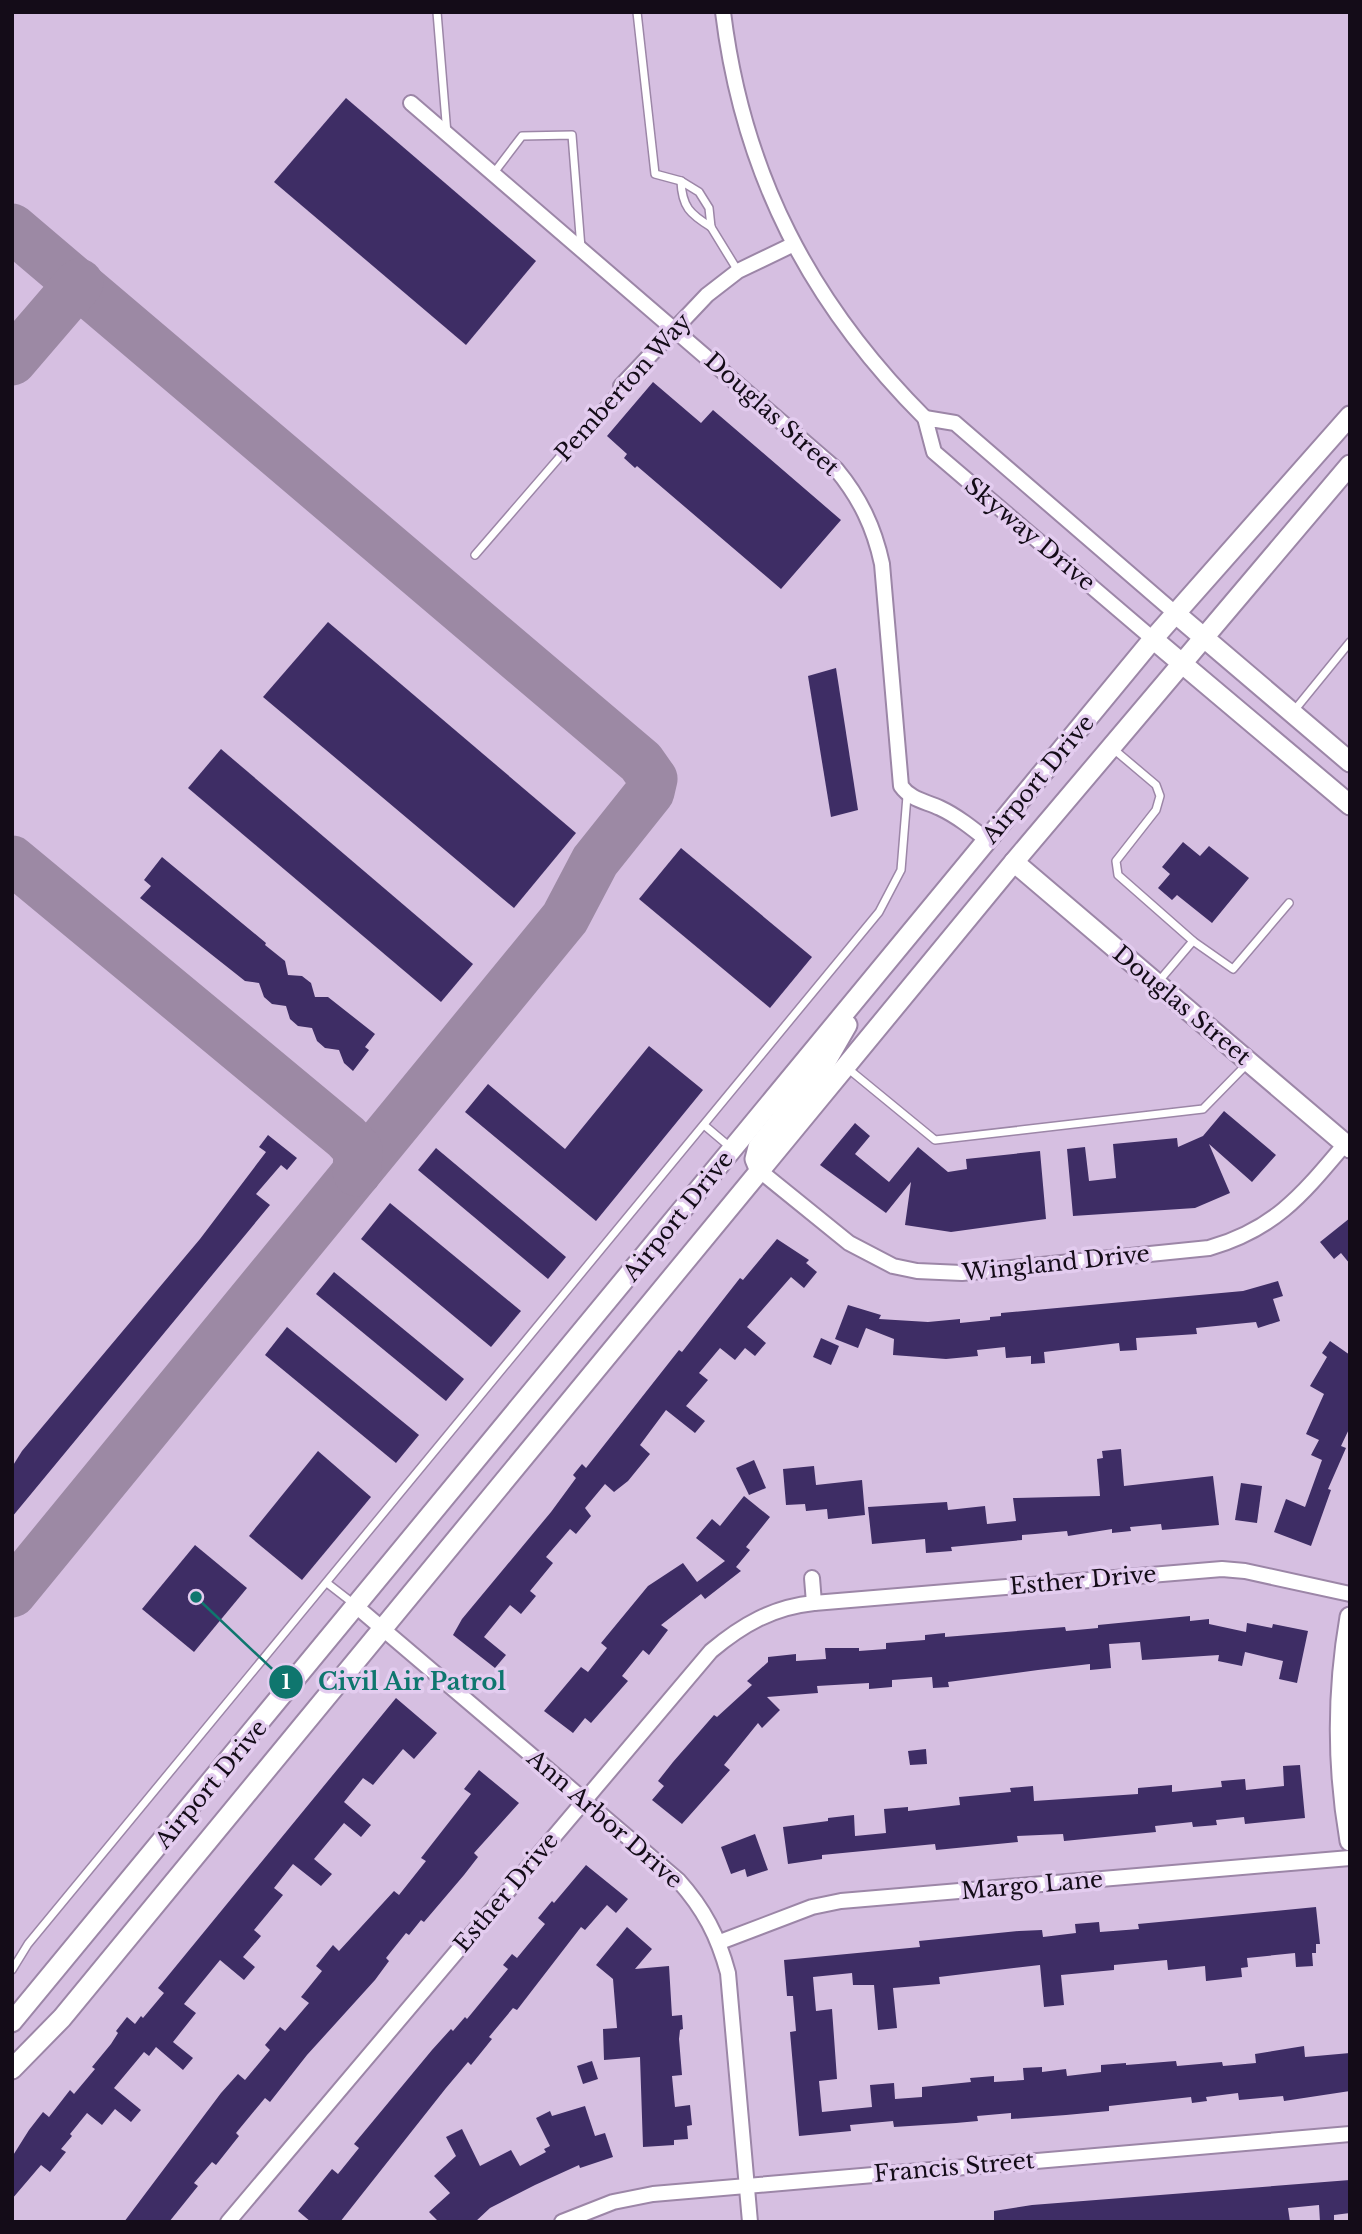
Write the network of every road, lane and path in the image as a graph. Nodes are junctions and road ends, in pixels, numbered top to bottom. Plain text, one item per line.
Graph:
1 (437, 12) edge
2 (637, 12) edge
3 (723, 12) edge
4 (411, 103) dead end
5 (447, 135) junction
6 (493, 174) junction
7 (681, 181) junction
8 (711, 227) junction
9 (792, 245) junction
10 (582, 253) junction
11 (738, 271) junction
12 (674, 328) junction
13 (621, 386) joint
14 (1350, 416) edge
15 (925, 418) junction
16 (1350, 465) edge
17 (475, 555) dead end
18 (1175, 613) junction
19 (1204, 638) junction
20 (1153, 639) junction
21 (1350, 642) edge
22 (1182, 664) junction
23 (1292, 713) junction
24 (1111, 747) junction
25 (1350, 762) edge
26 (907, 796) junction
27 (1350, 805) edge
28 (987, 840) junction
29 (1014, 862) junction
30 (1289, 903) dead end
31 (1193, 941) junction
32 (1156, 984) junction
33 (865, 990) junction
34 (1249, 1062) junction
35 (846, 1067) junction
36 (704, 1125) junction
37 (1348, 1146) edge
38 (733, 1150) junction
39 (760, 1171) junction
40 (812, 1578) dead end
41 (327, 1583) junction
42 (1350, 1594) edge
43 (814, 1603) junction
44 (357, 1607) junction
45 (1350, 1617) edge
46 (383, 1628) junction
47 (584, 1800) junction
48 (1350, 1840) edge
49 (1350, 1858) edge
50 (720, 1942) junction
51 (12, 1970) edge
52 (12, 2022) edge
53 (12, 2069) edge
54 (1350, 2134) edge
55 (747, 2185) junction
56 (228, 2222) edge
57 (562, 2222) edge
58 (750, 2222) edge

1 - 5 lane
2 - 7 lane
3 - 9 street, Skyway Drive
4 - 5 street, Douglas Street
5 - 6 street, Douglas Street
6 - 10 street, Douglas Street
6 - 10 lane
7 - 8 lane
7 - 8 lane
8 - 11 lane
9 - 11 street, Pemberton Way
9 - 15 street, Skyway Drive
10 - 12 street, Douglas Street
11 - 12 street, Pemberton Way
12 - 13 street, Pemberton Way
12 - 26 street, Douglas Street
13 - 17 lane, Pemberton Way
14 - 18 main road, Airport Drive
15 - 18 street, Skyway Drive
15 - 20 street, Skyway Drive
16 - 19 main road, Airport Drive
18 - 19 main road
18 - 20 main road, Airport Drive
19 - 22 main road, Airport Drive
19 - 23 main road
20 - 22 main road
20 - 28 main road, Airport Drive
21 - 23 lane
22 - 24 main road, Airport Drive
22 - 27 main road
23 - 25 main road
24 - 29 main road, Airport Drive
24 - 31 lane
26 - 28 street
26 - 36 lane
28 - 33 main road, Airport Drive
29 - 32 main road, Douglas Street
29 - 35 main road, Airport Drive
30 - 31 lane
31 - 32 lane
32 - 34 main road, Douglas Street
33 - 38 main road, Airport Drive
33 - 39 main road
34 - 35 lane
34 - 37 main road, Douglas Street
35 - 39 main road, Airport Drive
36 - 38 lane
36 - 41 lane
37 - 39 street, Wingland Drive
38 - 44 main road, Airport Drive
39 - 46 main road, Airport Drive
40 - 43 street
41 - 44 lane
41 - 51 lane
42 - 43 street, Esther Drive
43 - 47 street, Esther Drive
44 - 46 street, Ann Arbor Drive
44 - 52 main road, Airport Drive
45 - 48 main road
46 - 47 street, Ann Arbor Drive
46 - 53 main road, Airport Drive
47 - 50 street, Ann Arbor Drive
47 - 56 street, Esther Drive
49 - 50 street, Margo Lane
50 - 55 street, Ann Arbor Drive
54 - 55 street, Francis Street
55 - 57 street, Francis Street
55 - 58 street, Ann Arbor Drive

